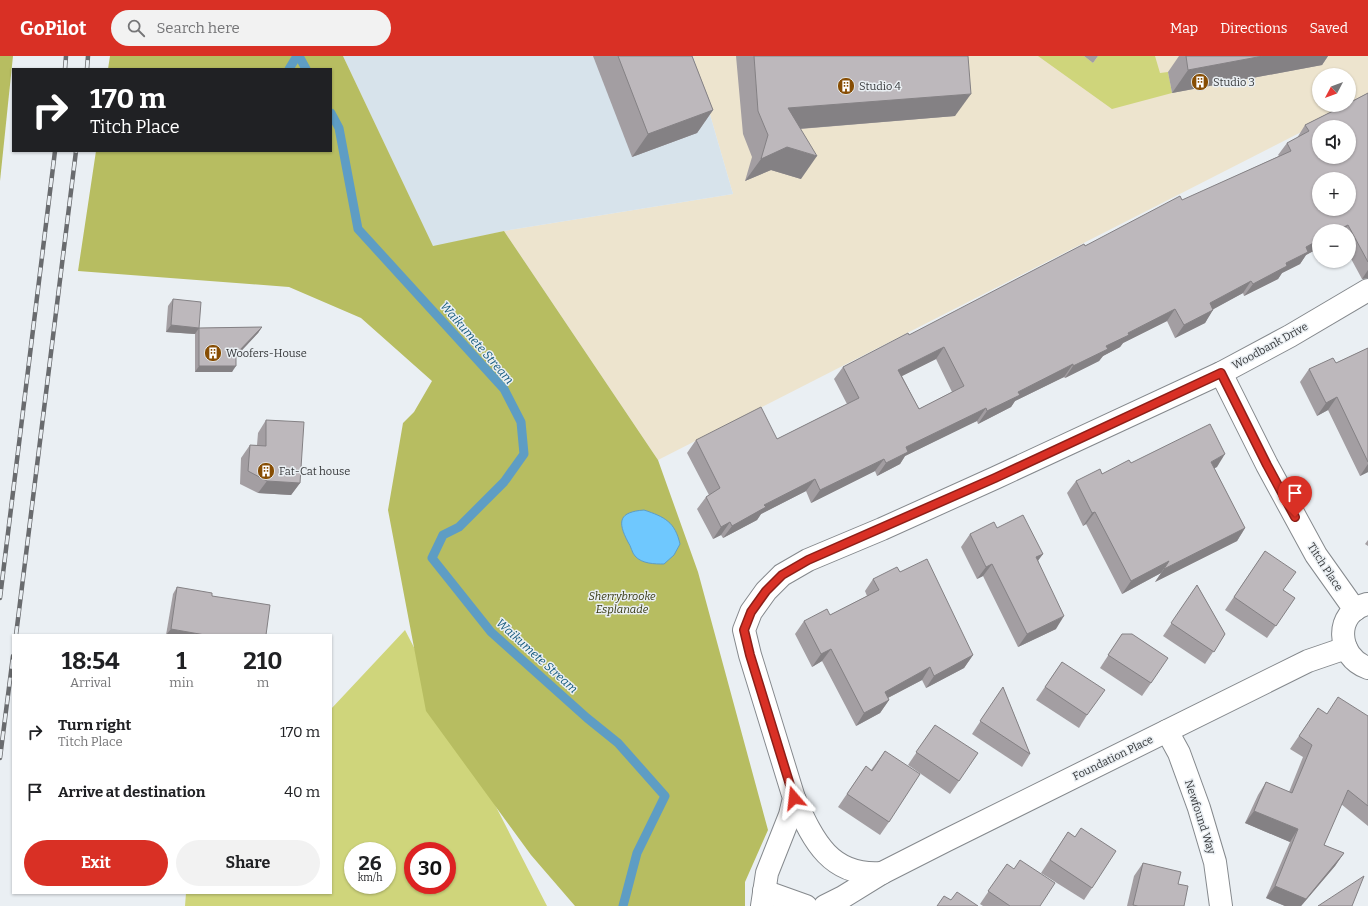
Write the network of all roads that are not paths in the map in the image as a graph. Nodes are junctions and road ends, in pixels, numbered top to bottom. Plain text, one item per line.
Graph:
1 (1368, 290) edge
2 (1221, 373) junction
3 (1361, 607) edge
4 (1346, 648) junction
5 (1368, 668) edge
6 (1167, 731) junction
7 (794, 798) junction
8 (882, 873) junction
9 (763, 899) edge
10 (806, 906) edge
11 (825, 906) edge
12 (1222, 906) edge

1 - 2 street, Woodbank Drive
2 - 3 street, Titch Place
2 - 7 street, Woodbank Drive
3 - 4 street
4 - 5 street
4 - 6 street, Foundation Place
6 - 8 street, Foundation Place
6 - 12 street, Newfound Way
7 - 8 street, Foundation Place
7 - 9 street
8 - 11 street, Foundation Place
9 - 10 street

